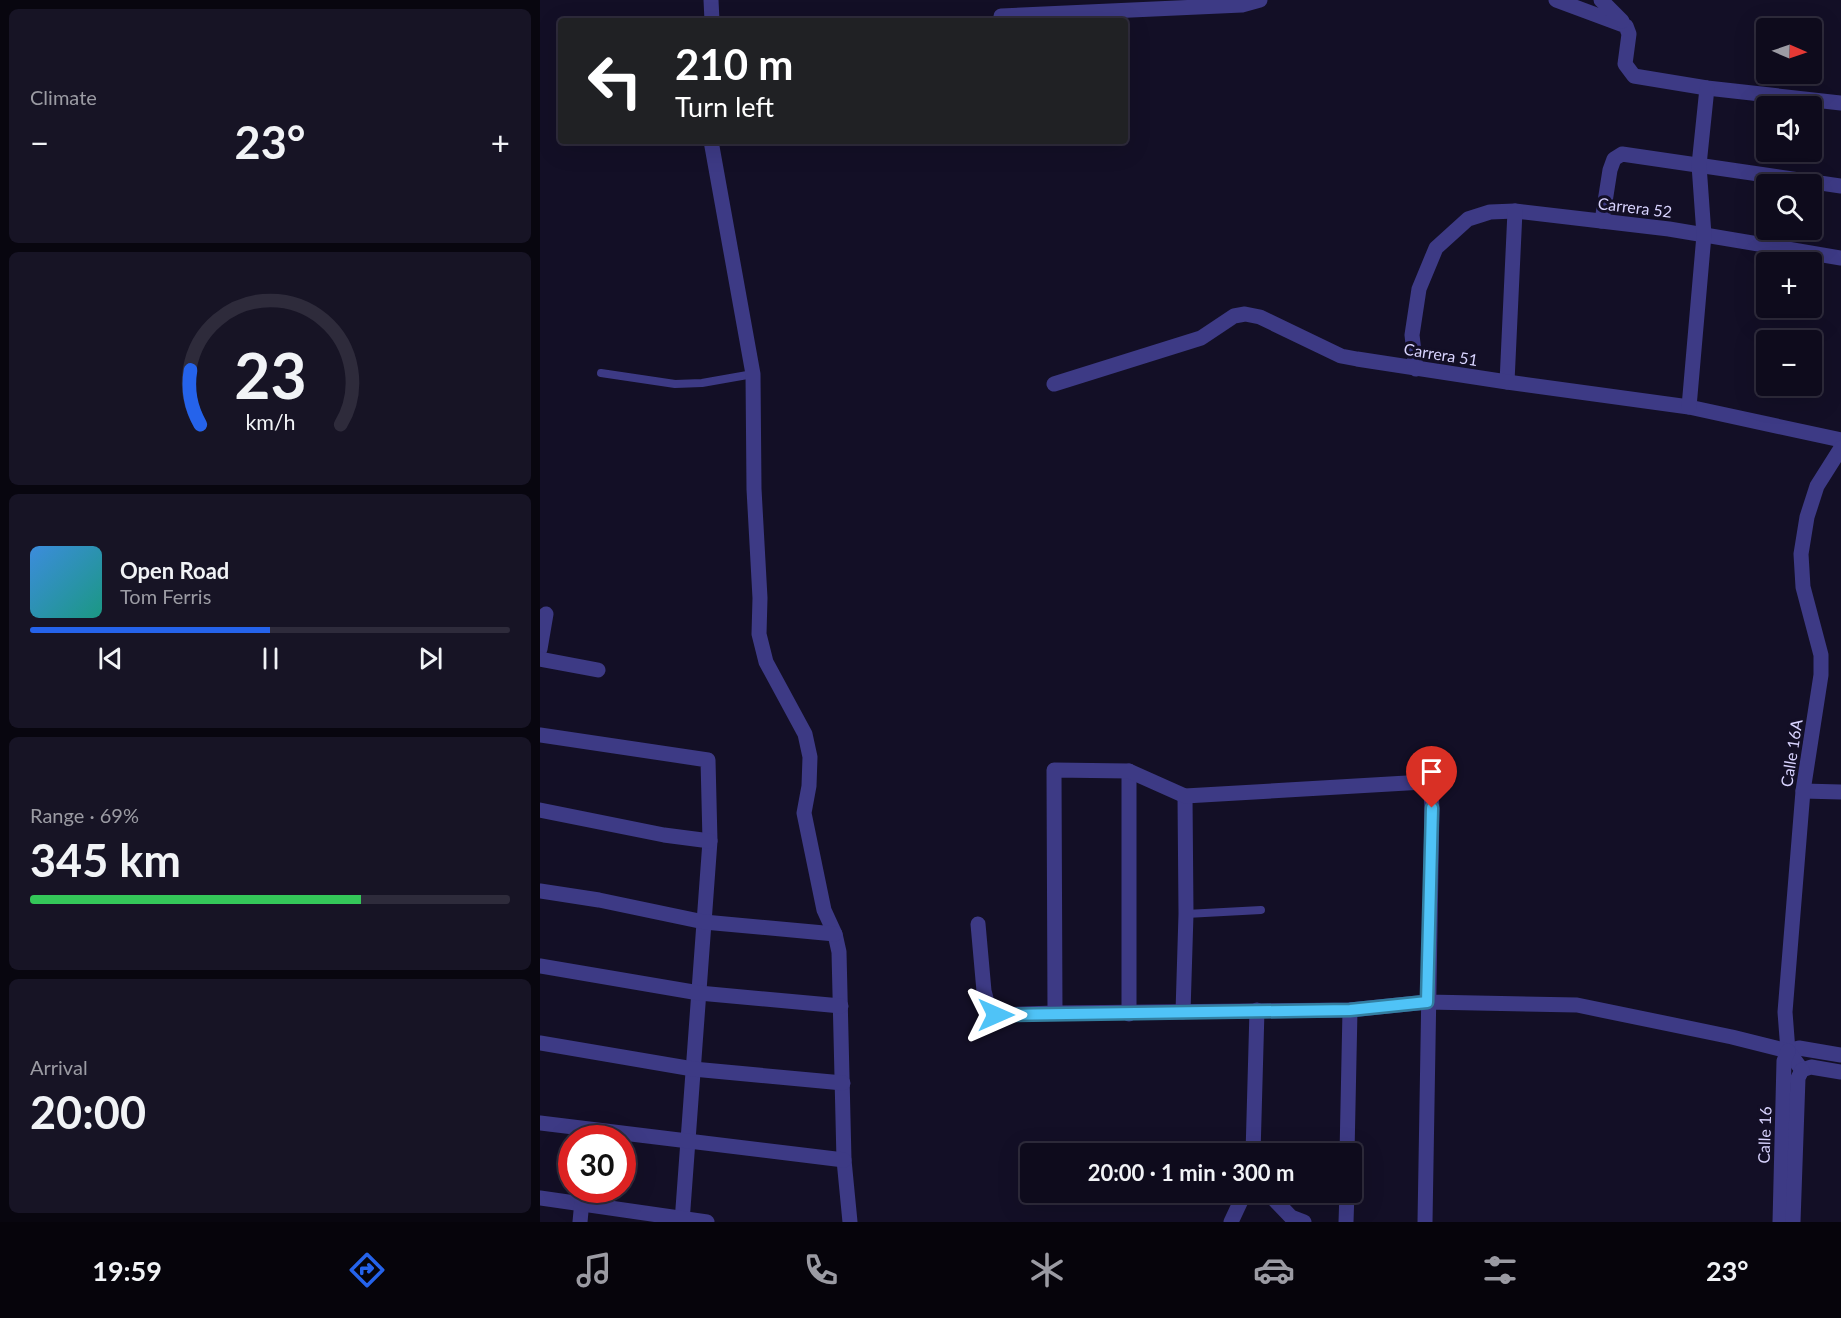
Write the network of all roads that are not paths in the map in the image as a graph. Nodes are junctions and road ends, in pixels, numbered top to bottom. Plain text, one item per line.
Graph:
1 (711, 0) edge
2 (1260, 0) edge
3 (1556, 0) edge
4 (1601, 0) edge
5 (1001, 16) dead end
6 (712, 18) edge
7 (1626, 26) junction
8 (1707, 88) junction
9 (1841, 103) edge
10 (712, 144) edge
11 (1699, 165) junction
12 (1841, 186) edge
13 (1515, 211) junction
14 (1602, 221) junction
15 (1704, 235) junction
16 (1841, 258) edge
17 (1416, 369) junction
18 (601, 373) dead end
19 (753, 374) junction
20 (1507, 382) junction
21 (1054, 384) dead end
22 (1689, 407) junction
23 (1841, 440) edge
24 (1841, 448) edge
25 (546, 614) dead end
26 (540, 649) edge
27 (540, 659) edge
28 (598, 670) dead end
29 (540, 735) edge
30 (1129, 771) junction
31 (1803, 791) junction
32 (1841, 792) edge
33 (1185, 796) junction
34 (540, 810) edge
35 (710, 841) junction
36 (540, 891) edge
37 (1262, 910) dead end
38 (1186, 914) junction
39 (704, 922) junction
40 (978, 924) dead end
41 (835, 934) junction
42 (540, 966) edge
43 (699, 993) junction
44 (1427, 1002) junction
45 (841, 1006) junction
46 (1257, 1010) junction
47 (1350, 1010) junction
48 (1183, 1012) junction
49 (1055, 1013) junction
50 (1129, 1014) junction
51 (540, 1044) edge
52 (1788, 1051) junction
53 (1841, 1055) edge
54 (693, 1069) junction
55 (1802, 1070) junction
56 (1841, 1072) edge
57 (843, 1083) junction
58 (540, 1123) edge
59 (558, 1127) edge
60 (636, 1138) edge
61 (688, 1142) junction
62 (1253, 1143) edge
63 (1347, 1143) edge
64 (844, 1160) junction
65 (540, 1198) edge
66 (558, 1198) edge
67 (582, 1203) edge
68 (609, 1203) edge
69 (1240, 1203) edge
70 (1278, 1203) edge
71 (1347, 1203) edge
72 (682, 1220) edge
73 (580, 1222) edge
74 (707, 1222) edge
75 (850, 1222) edge
76 (1231, 1222) edge
77 (1304, 1222) edge
78 (1346, 1222) edge
79 (1425, 1222) edge
80 (1780, 1222) edge
81 (1793, 1222) edge

1 - 6 street
2 - 5 street
3 - 7 street
4 - 7 street
7 - 8 street
8 - 9 street
8 - 11 street
10 - 19 street
11 - 12 street
11 - 14 street
11 - 15 street
13 - 14 street, Carrera 52
13 - 17 street, Carrera 52
13 - 20 street
14 - 15 street, Carrera 52
15 - 16 street, Carrera 52
15 - 22 street
17 - 20 street, Carrera 51
17 - 21 street, Carrera 51
18 - 19 lane
19 - 41 street
20 - 22 street, Carrera 51
22 - 23 street, Carrera 51
24 - 31 street, Calle 16A
25 - 26 street
27 - 28 street
29 - 35 street
30 - 33 street
30 - 49 street
30 - 50 street
31 - 32 street
31 - 52 street, Calle 16A
33 - 38 street
33 - 44 street
34 - 35 street
35 - 39 street
36 - 39 street
37 - 38 lane
38 - 48 street
39 - 41 street
39 - 43 street
40 - 49 street
41 - 45 street
42 - 43 street
43 - 45 street
43 - 54 street
44 - 47 street
44 - 52 street
44 - 79 street
45 - 57 street
46 - 47 street
46 - 48 street
46 - 62 street
47 - 63 street
48 - 50 street
49 - 50 street
51 - 54 street
52 - 53 street
52 - 55 street
52 - 80 street, Calle 16
54 - 57 street
54 - 61 street
55 - 56 street
55 - 81 street, Calle 16
57 - 64 street
58 - 59 street
60 - 61 street
61 - 64 street
61 - 72 street
64 - 75 street
65 - 66 street
67 - 73 street
68 - 72 street
69 - 76 street
70 - 77 street
71 - 78 street
72 - 74 street

